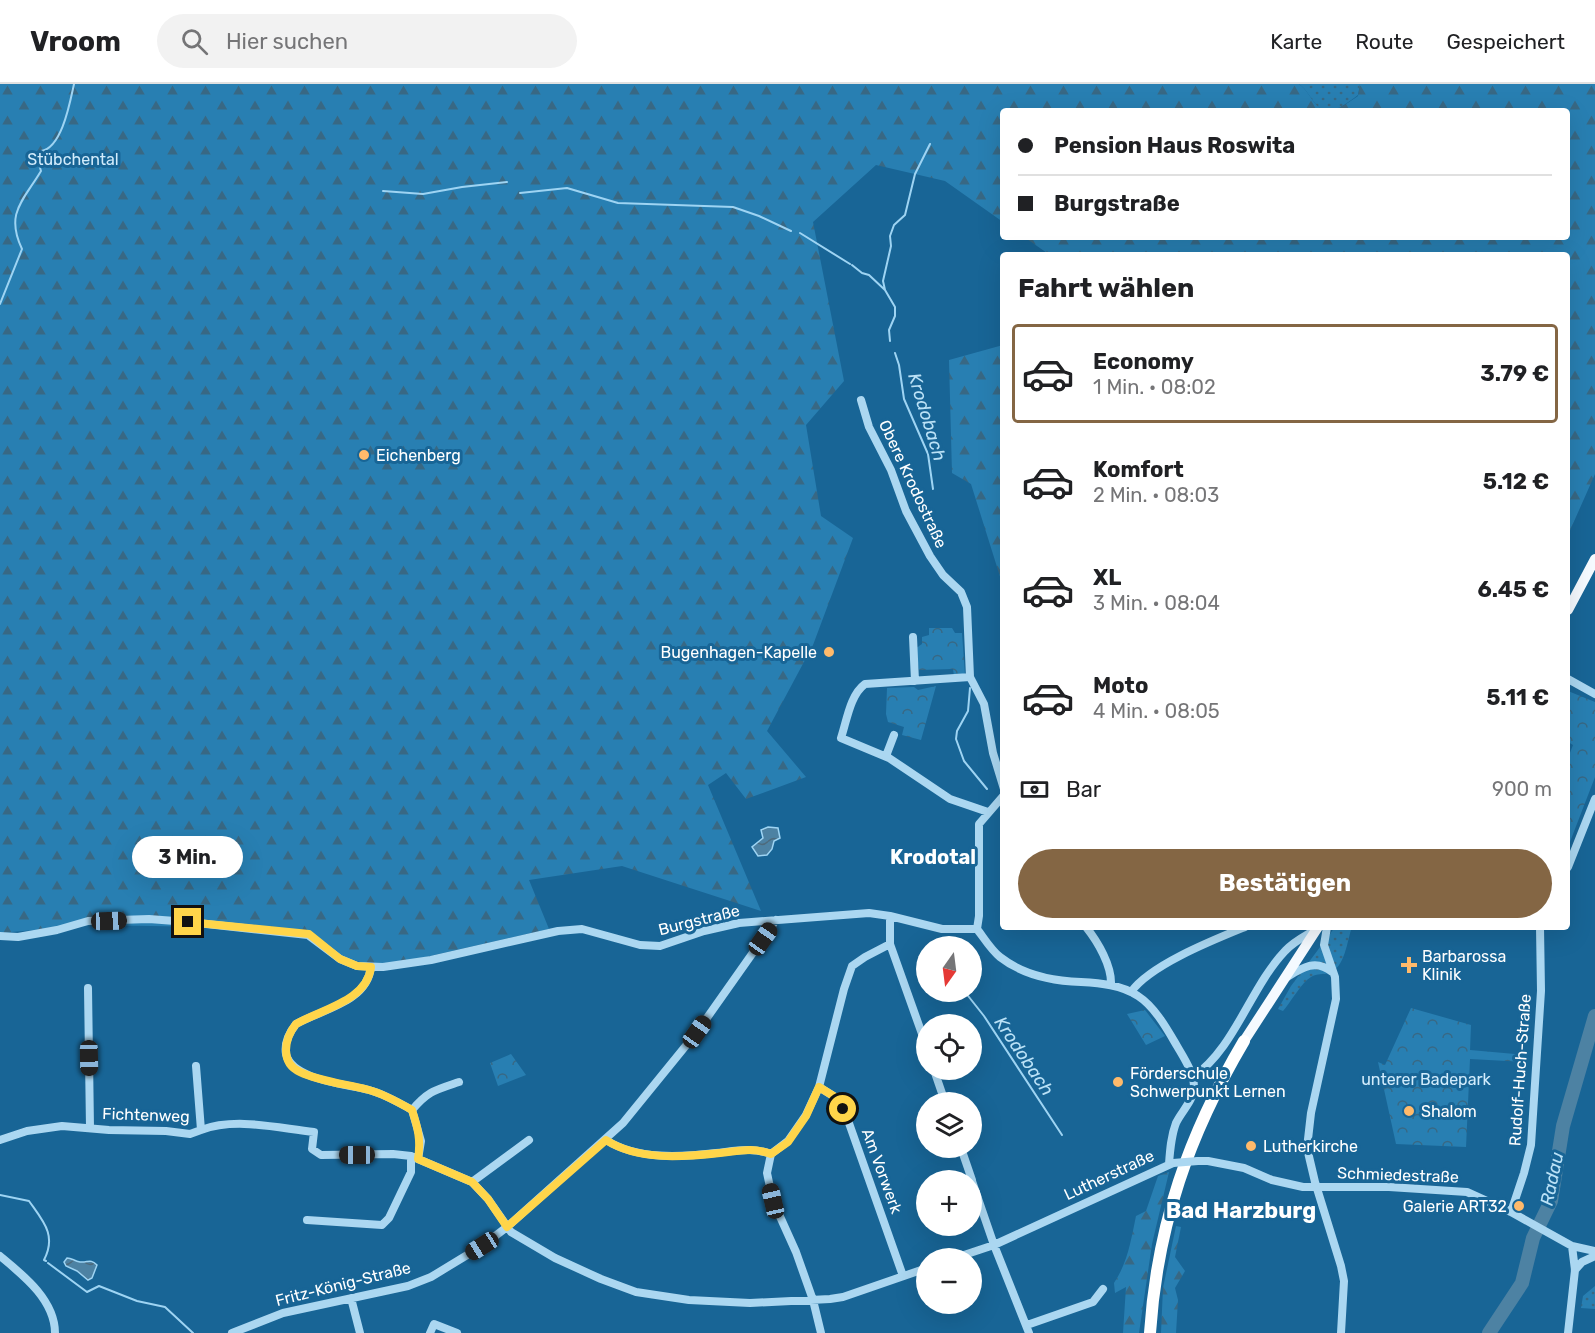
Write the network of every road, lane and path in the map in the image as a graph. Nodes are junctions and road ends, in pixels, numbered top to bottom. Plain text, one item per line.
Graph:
1 (861, 400) dead end
2 (1595, 559) edge
3 (1570, 606) edge
4 (913, 637) dead end
5 (970, 677) junction
6 (1570, 680) edge
7 (915, 681) junction
8 (1595, 694) edge
9 (894, 735) dead end
10 (886, 756) junction
11 (1000, 776) edge
12 (1000, 799) edge
13 (1595, 799) edge
14 (988, 812) junction
15 (1570, 862) edge
16 (890, 916) junction
17 (776, 920) junction
18 (977, 929) junction
19 (1090, 930) edge
20 (1238, 930) edge
21 (1317, 930) edge
22 (1319, 930) edge
23 (1320, 930) edge
24 (1540, 930) edge
25 (0, 937) edge
26 (890, 944) junction
27 (371, 967) junction
28 (1333, 972) junction
29 (1284, 979) junction
30 (1111, 985) junction
31 (88, 988) dead end
32 (1131, 992) junction
33 (916, 1017) edge
34 (1244, 1041) joint
35 (196, 1066) dead end
36 (1193, 1077) junction
37 (459, 1082) dead end
38 (819, 1087) junction
39 (412, 1110) junction
40 (90, 1128) junction
41 (201, 1130) junction
42 (0, 1140) edge
43 (529, 1140) dead end
44 (606, 1140) junction
45 (771, 1154) junction
46 (415, 1158) junction
47 (1171, 1163) junction
48 (472, 1182) junction
49 (1317, 1187) junction
50 (982, 1210) edge
51 (1511, 1212) junction
52 (308, 1220) dead end
53 (507, 1227) junction
54 (994, 1245) junction
55 (1572, 1246) junction
56 (982, 1249) edge
57 (1595, 1251) edge
58 (0, 1256) edge
59 (1595, 1256) edge
60 (1575, 1270) junction
61 (916, 1272) edge
62 (903, 1276) junction
63 (1103, 1289) dead end
64 (351, 1298) junction
65 (813, 1300) junction
66 (1028, 1329) edge
67 (55, 1333) edge
68 (232, 1333) edge
69 (360, 1333) edge
70 (430, 1333) edge
71 (457, 1333) edge
72 (821, 1333) edge
73 (1150, 1333) edge
74 (1341, 1333) edge
75 (1569, 1333) edge

1 - 5 street, Obere Krodostraße
2 - 3 main road
4 - 7 street
5 - 7 street
5 - 11 street, Obere Krodostraße
6 - 8 street
7 - 10 street
9 - 10 street
10 - 14 street
12 - 14 street
13 - 15 street
14 - 18 street
16 - 17 street, Burgstraße
16 - 18 street, Burgstraße
16 - 26 street
17 - 27 street, Burgstraße
17 - 44 street, Fritz-König-Straße
18 - 30 street
19 - 30 street
20 - 32 street
21 - 36 street
22 - 29 main road
23 - 28 street
24 - 51 street, Rudolf-Huch-Straße
25 - 27 street, Burgstraße
26 - 33 street
26 - 38 street
27 - 39 street
28 - 29 street
28 - 49 street
29 - 34 main road
30 - 32 street
31 - 40 street
32 - 36 street
34 - 73 highway
35 - 41 street, Fichtenweg
36 - 47 street
37 - 39 street
38 - 45 street
38 - 62 street, Am Vorwerk
39 - 46 street
40 - 41 street, Fichtenweg
40 - 42 street, Fichtenweg
41 - 46 street, Fichtenweg
43 - 48 street
44 - 45 street
44 - 53 street, Fritz-König-Straße
45 - 65 street
46 - 48 street
46 - 52 street
47 - 49 street, Lutherstraße, bridge
47 - 54 street, Lutherstraße
48 - 53 street
49 - 51 street, Schmiedestraße
49 - 74 street
50 - 54 street
51 - 55 street, Schmiedestraße
53 - 64 street, Fritz-König-Straße
53 - 65 street
54 - 56 street, Lutherstraße
54 - 66 street
55 - 57 street, Schmiedestraße
55 - 60 street
58 - 67 street
59 - 60 street
60 - 75 street
61 - 62 street
62 - 65 street
63 - 66 street
64 - 68 street, Fritz-König-Straße
64 - 69 street
65 - 72 street
70 - 71 street

